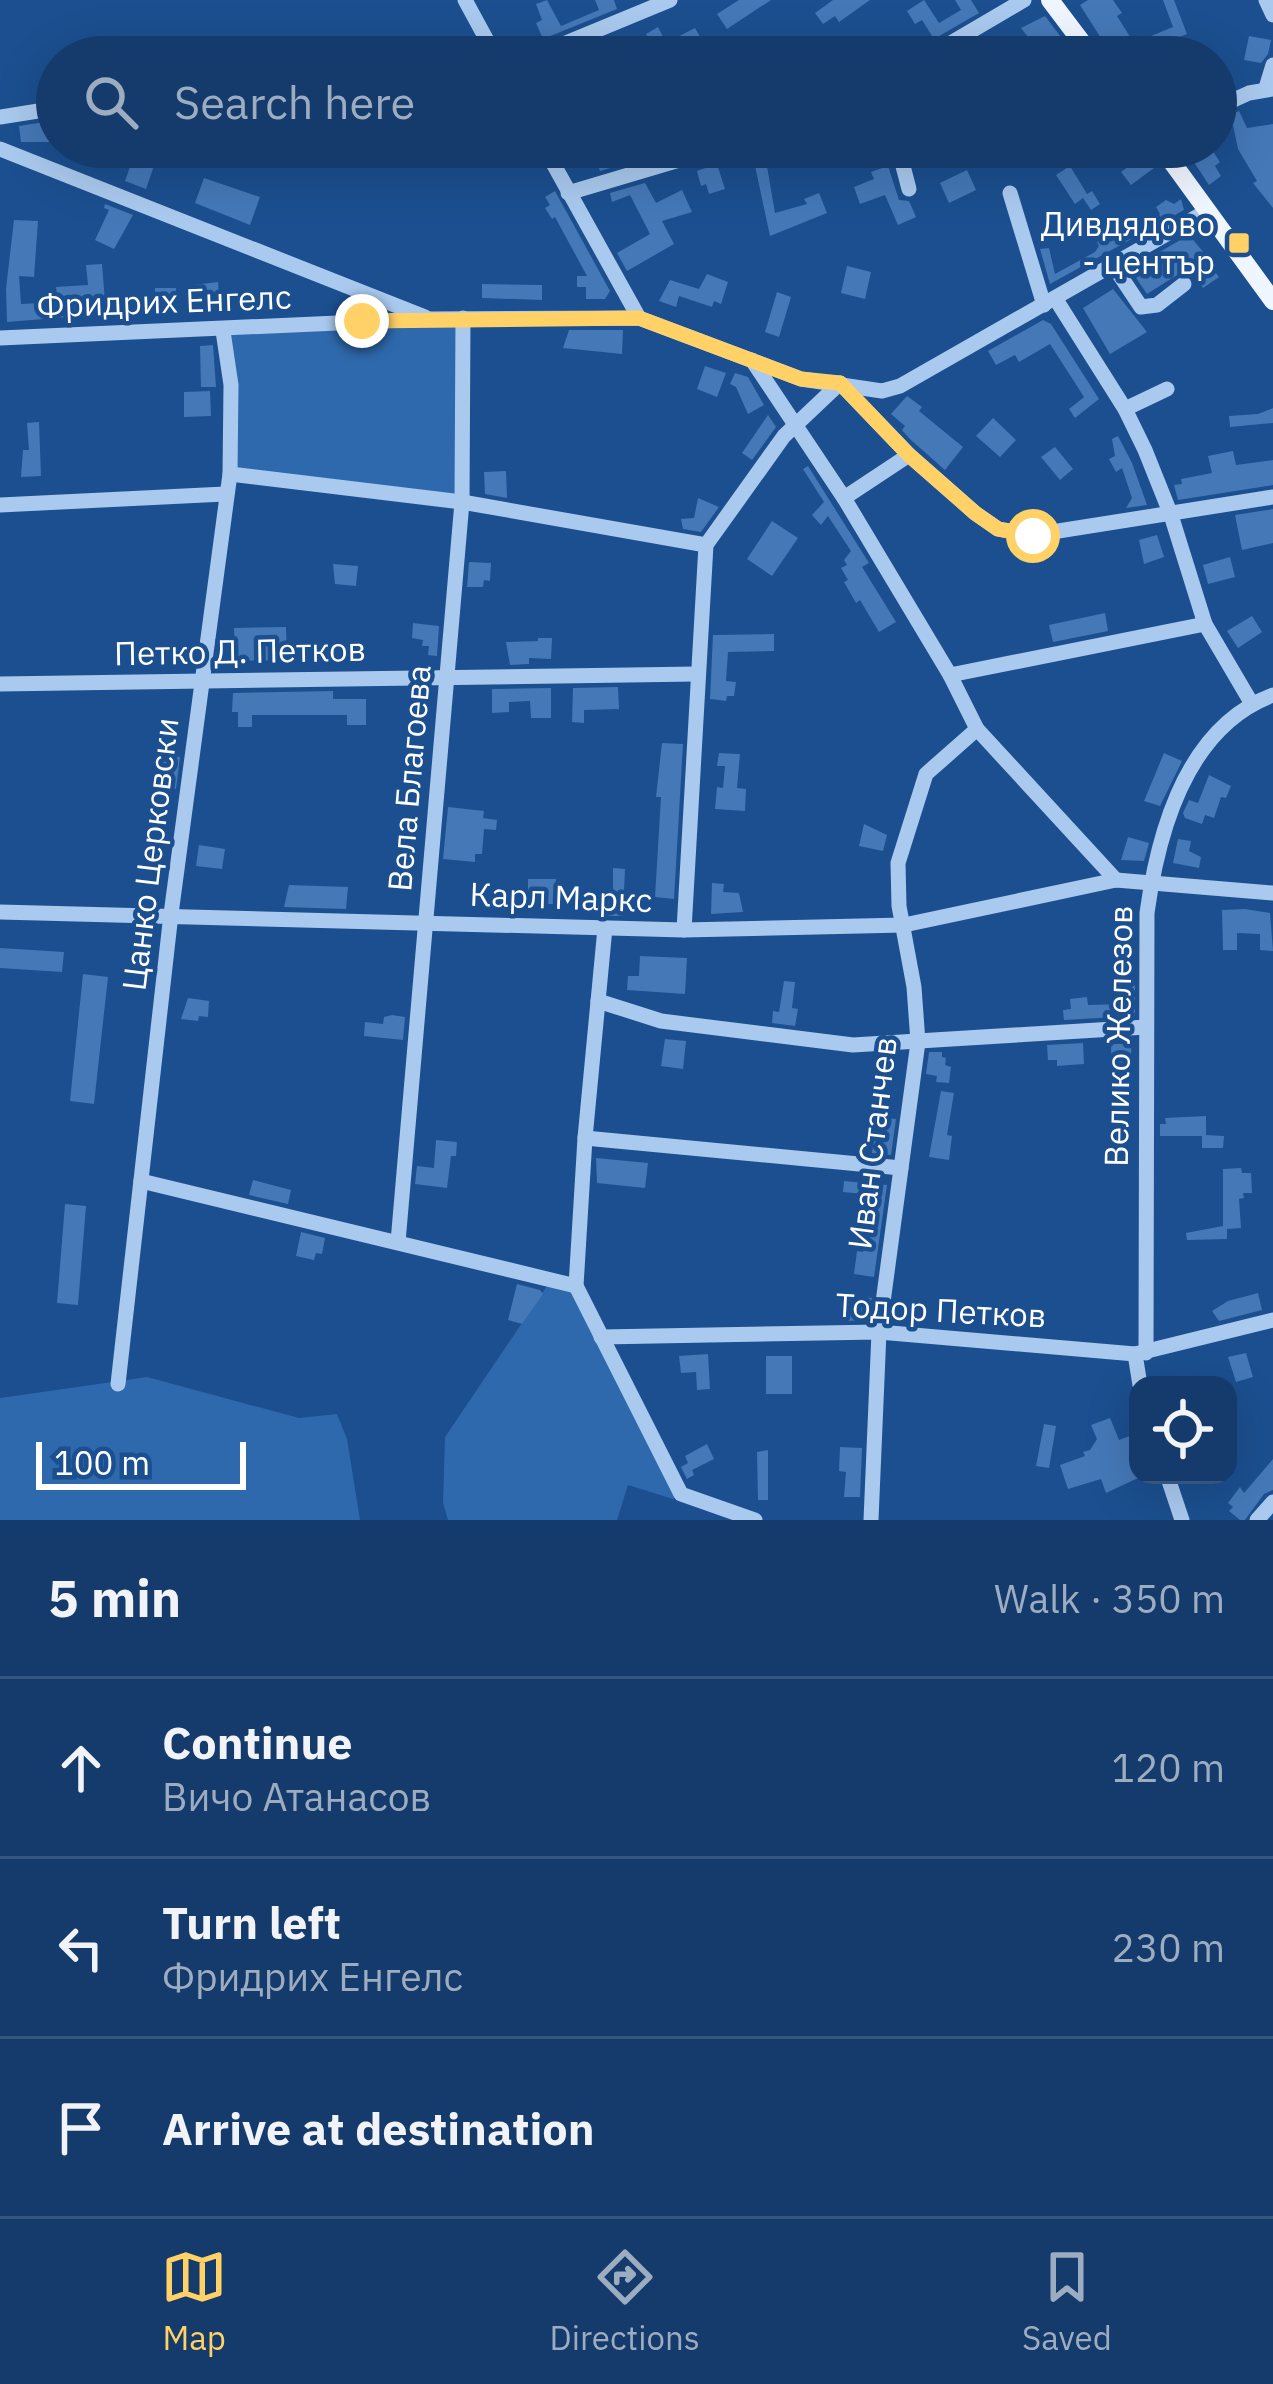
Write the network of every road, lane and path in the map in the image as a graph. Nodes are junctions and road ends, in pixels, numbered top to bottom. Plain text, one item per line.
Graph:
1 (465, 0) edge
2 (670, 0) edge
3 (1024, 0) edge
4 (1050, 0) edge
5 (1266, 0) edge
6 (1273, 15) edge
7 (485, 36) edge
8 (583, 36) edge
9 (963, 36) edge
10 (1077, 36) edge
11 (1273, 65) edge
12 (1270, 88) edge
13 (1237, 101) edge
14 (36, 111) edge
15 (0, 117) edge
16 (0, 149) edge
17 (36, 163) edge
18 (49, 168) edge
19 (555, 168) edge
20 (652, 168) edge
21 (904, 168) edge
22 (1176, 168) edge
23 (909, 189) dead end
24 (568, 193) junction
25 (1010, 193) dead end
26 (1208, 212) junction
27 (1113, 265) junction
28 (1184, 284) dead end
29 (374, 295) junction
30 (1050, 302) junction
31 (1273, 302) edge
32 (463, 318) junction
33 (639, 318) junction
34 (427, 319) junction
35 (362, 321) junction
36 (223, 331) junction
37 (0, 338) edge
38 (752, 360) junction
39 (840, 383) junction
40 (1167, 389) dead end
41 (1125, 409) junction
42 (794, 424) junction
43 (909, 455) junction
44 (230, 474) junction
45 (225, 494) junction
46 (1273, 497) edge
47 (844, 498) junction
48 (462, 502) junction
49 (0, 505) edge
50 (1171, 514) junction
51 (706, 545) junction
52 (1205, 624) junction
53 (697, 674) junction
54 (950, 675) junction
55 (448, 677) junction
56 (202, 682) junction
57 (0, 684) edge
58 (1273, 695) edge
59 (1252, 704) junction
60 (977, 729) junction
61 (1116, 880) junction
62 (1151, 882) junction
63 (1273, 893) edge
64 (0, 913) edge
65 (171, 914) junction
66 (427, 923) junction
67 (904, 925) junction
68 (605, 928) junction
69 (685, 930) junction
70 (598, 1001) junction
71 (1146, 1028) junction
72 (918, 1042) junction
73 (585, 1138) junction
74 (901, 1168) junction
75 (141, 1181) junction
76 (398, 1242) junction
77 (576, 1286) junction
78 (1273, 1320) edge
79 (879, 1332) junction
80 (601, 1337) junction
81 (1141, 1354) junction
82 (1140, 1376) edge
83 (118, 1384) dead end
84 (1170, 1484) edge
85 (1273, 1502) edge
86 (755, 1520) edge
87 (871, 1520) edge
88 (1182, 1520) edge
89 (1257, 1520) edge

1 - 7 street
2 - 8 street
3 - 9 street
4 - 10 main road
5 - 6 street
11 - 12 street
12 - 13 street
14 - 15 street
16 - 17 street
18 - 29 street
19 - 24 street
20 - 24 street
21 - 23 street
22 - 26 main road
24 - 33 street
25 - 30 street
26 - 27 street, Фридрих Енгелс
26 - 31 main road
27 - 28 street
27 - 30 street, Фридрих Енгелс
29 - 34 street
29 - 35 street
30 - 39 street, Фридрих Енгелс
30 - 41 street
32 - 33 street, Фридрих Енгелс
32 - 34 street, Фридрих Енгелс
32 - 48 street, Вела Благоева
33 - 38 street, Фридрих Енгелс
34 - 35 street, Фридрих Енгелс
35 - 36 street, Фридрих Енгелс
36 - 37 street, Фридрих Енгелс
36 - 44 street, Цанко Церковски
38 - 39 street, Фридрих Енгелс
38 - 42 street
39 - 42 street
39 - 43 street
40 - 41 street
41 - 50 street
42 - 47 street
42 - 51 street
43 - 47 street
43 - 50 street
44 - 45 street, Цанко Церковски
44 - 48 street
45 - 49 street
45 - 56 street, Цанко Церковски
46 - 50 street
47 - 54 street
48 - 51 street
48 - 55 street, Вела Благоева
50 - 52 street
51 - 53 street
52 - 54 street
52 - 59 street
53 - 55 street, Петко Д. Петков
53 - 69 street
54 - 60 street
55 - 56 street, Петко Д. Петков
55 - 66 street, Вела Благоева
56 - 57 street, Петко Д. Петков
56 - 65 street, Цанко Церковски
58 - 59 street, Велико Железов
59 - 62 street, Велико Железов
60 - 61 street
60 - 67 street, Иван Станчев
61 - 62 street, Карл Маркс
61 - 67 street, Карл Маркс
62 - 63 street, Карл Маркс
62 - 71 street, Велико Железов
64 - 65 street, Карл Маркс
65 - 66 street, Карл Маркс
65 - 75 street, Цанко Церковски
66 - 68 street, Карл Маркс
66 - 76 street, Вела Благоева
67 - 69 street, Карл Маркс
67 - 72 street, Иван Станчев
68 - 69 street, Карл Маркс
68 - 70 street
70 - 72 street
70 - 73 street
71 - 72 street
71 - 81 street, Велико Железов
72 - 74 street, Иван Станчев
73 - 74 street
73 - 77 street
74 - 79 street, Иван Станчев
75 - 76 street
75 - 83 street, Цанко Церковски
76 - 77 street
77 - 80 street
78 - 81 street, Тодор Петков
79 - 80 street, Тодор Петков
79 - 81 street, Тодор Петков
79 - 87 street, Иван Станчев
80 - 86 street
81 - 82 street, Велико Железов
84 - 88 street
85 - 89 street

